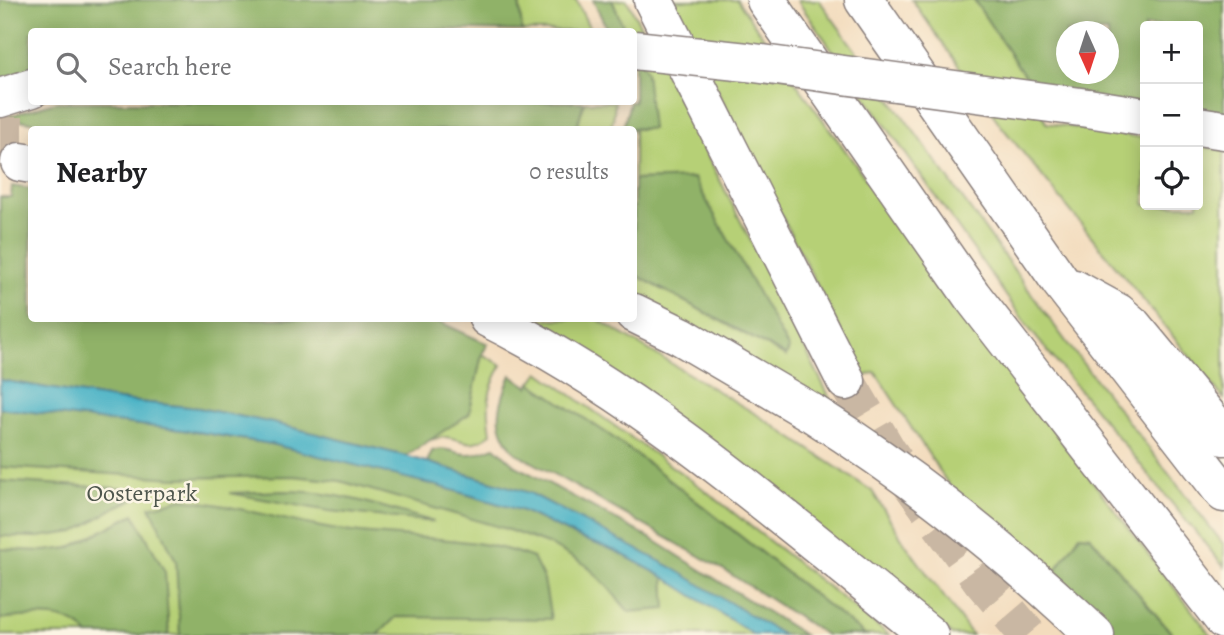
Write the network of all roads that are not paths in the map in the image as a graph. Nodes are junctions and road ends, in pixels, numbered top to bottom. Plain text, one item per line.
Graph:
1 (653, 0) edge
2 (766, 0) edge
3 (864, 0) edge
4 (637, 50) edge
5 (1140, 116) edge
6 (1203, 126) edge
7 (1224, 130) edge
8 (1060, 281) junction
9 (637, 314) edge
10 (496, 322) edge
11 (846, 380) tunnel mouth
12 (1224, 436) edge
13 (1224, 493) edge
14 (1224, 620) edge
15 (1082, 623) edge
16 (929, 635) edge

1 - 11 highway
2 - 14 highway
3 - 8 highway
4 - 5 highway, bridge
6 - 7 highway
8 - 12 highway
8 - 13 highway
9 - 15 highway, bridge
10 - 16 highway

